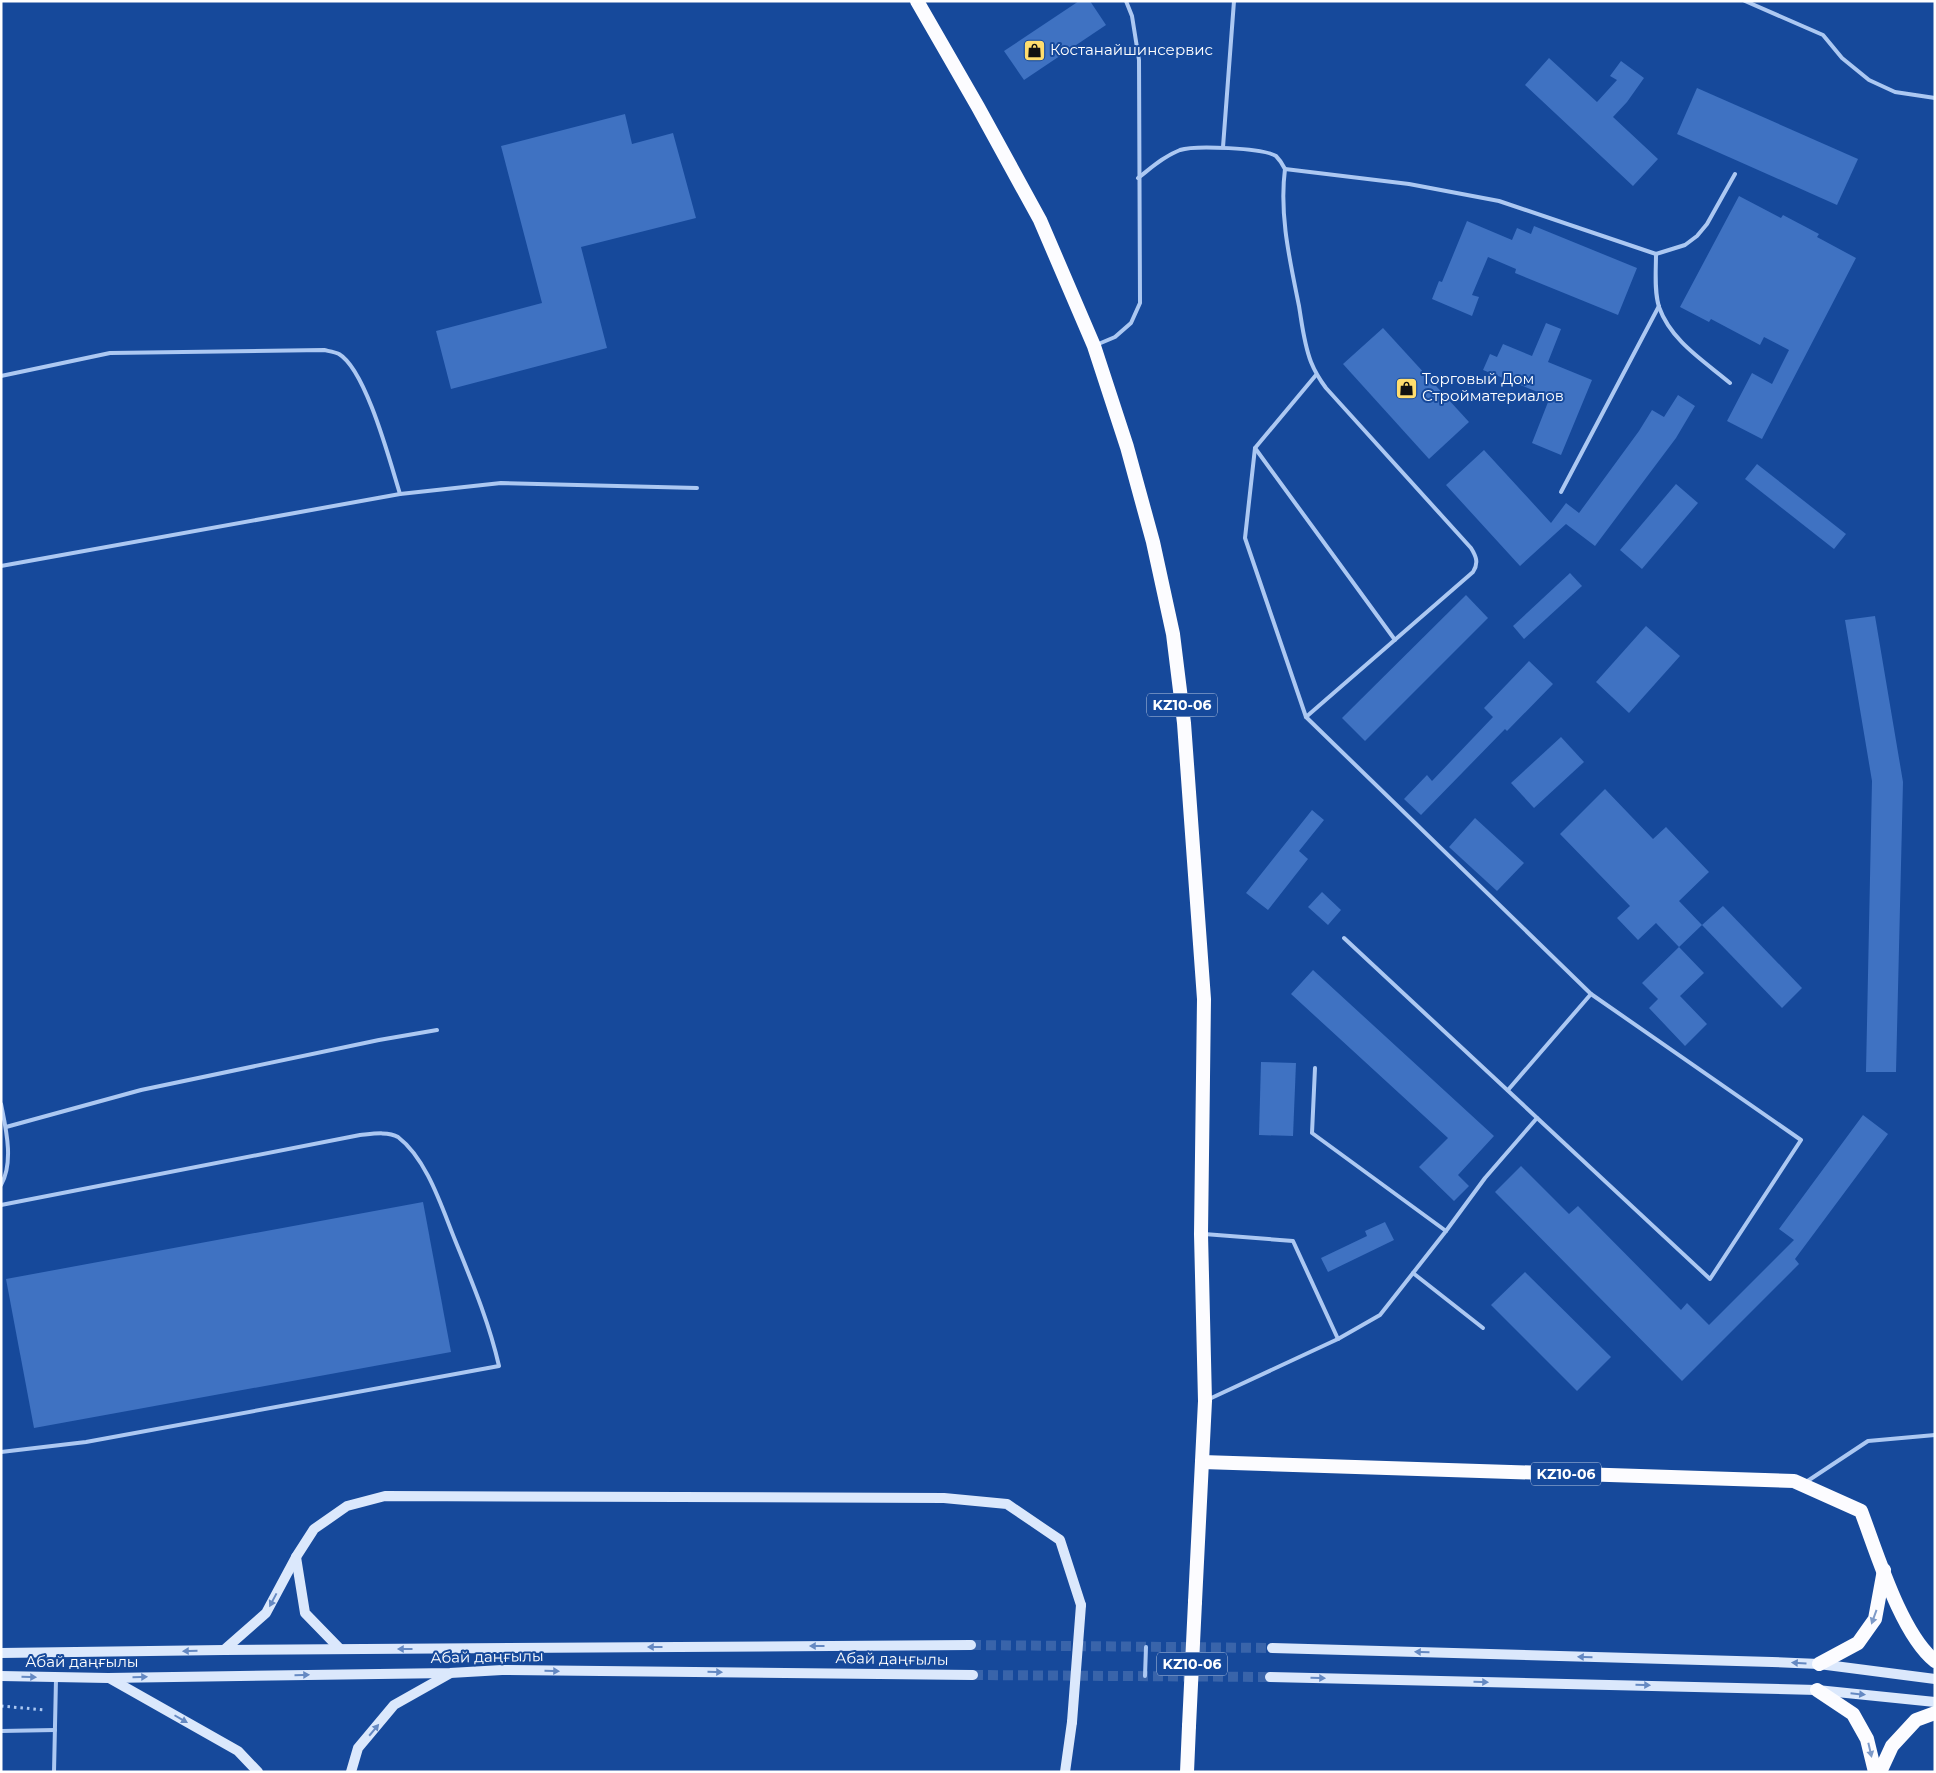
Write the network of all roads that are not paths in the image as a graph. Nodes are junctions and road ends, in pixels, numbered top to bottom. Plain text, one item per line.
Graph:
1 (917, 1) edge
2 (1126, 1) edge
3 (1234, 1) edge
4 (1745, 1) edge
5 (1935, 98) edge
6 (1223, 148) junction
7 (1285, 169) junction
8 (1735, 174) dead end
9 (1138, 178) junction
10 (1656, 254) junction
11 (1659, 306) junction
12 (1094, 346) junction
13 (1316, 375) junction
14 (1, 376) edge
15 (1730, 383) dead end
16 (1255, 448) junction
17 (697, 488) dead end
18 (1561, 492) dead end
19 (400, 494) junction
20 (1, 566) edge
21 (1394, 640) junction
22 (1306, 718) junction
23 (1344, 938) dead end
24 (1591, 994) junction
25 (437, 1030) dead end
26 (1315, 1068) dead end
27 (1508, 1090) junction
28 (1, 1104) edge
29 (1537, 1118) junction
30 (6, 1127) junction
31 (1, 1186) edge
32 (1, 1205) edge
33 (1446, 1232) junction
34 (1201, 1234) junction
35 (1413, 1273) junction
36 (1483, 1328) dead end
37 (1338, 1339) junction
38 (1205, 1401) junction
39 (1935, 1435) edge
40 (1, 1452) edge
41 (1202, 1462) junction
42 (1802, 1484) junction
43 (296, 1557) junction
44 (1884, 1569) junction
45 (971, 1645) tunnel mouth
46 (1146, 1647) dead end
47 (1272, 1648) tunnel mouth
48 (224, 1650) junction
49 (340, 1650) junction
50 (1, 1653) edge
51 (1935, 1661) edge
52 (1819, 1664) junction
53 (450, 1673) junction
54 (973, 1675) tunnel mouth
55 (1, 1676) edge
56 (1146, 1676) dead end
57 (56, 1677) junction
58 (1270, 1677) tunnel mouth
59 (108, 1678) junction
60 (1935, 1679) edge
61 (1817, 1690) junction
62 (1935, 1702) edge
63 (1935, 1713) edge
64 (55, 1730) junction
65 (1, 1731) edge
66 (54, 1772) edge
67 (258, 1772) edge
68 (351, 1772) edge
69 (1065, 1772) edge
70 (1187, 1772) edge
71 (1875, 1772) edge
72 (1880, 1772) edge

1 - 12 highway, KZ10-06
2 - 9 lane
3 - 6 lane
4 - 5 lane
6 - 7 lane
6 - 9 lane
7 - 10 lane
7 - 13 lane
8 - 10 lane
9 - 12 lane
10 - 11 lane
11 - 15 lane
11 - 18 lane
12 - 34 highway, KZ10-06
13 - 16 lane
13 - 21 lane
14 - 19 lane
16 - 21 lane
16 - 22 lane
17 - 19 lane
19 - 20 lane
21 - 22 lane
22 - 24 lane
23 - 27 lane
24 - 27 lane
24 - 29 lane
25 - 30 lane
26 - 33 lane
27 - 29 lane
28 - 30 lane
29 - 33 lane
30 - 31 lane
32 - 40 lane
33 - 35 lane
34 - 37 lane
34 - 38 highway, KZ10-06
35 - 36 lane
35 - 37 lane
37 - 38 lane
38 - 41 highway, KZ10-06
39 - 42 lane
41 - 42 highway, KZ10-06
41 - 70 highway, KZ10-06, bridge
42 - 44 highway, KZ10-06
43 -> 48 main road
43 - 49 main road
43 - 69 main road, bridge
44 - 51 highway, KZ10-06
44 -> 52 highway
45 -> 49 main road, Абай даңғылы
46 - 56 lane
52 -> 47 main road
48 - 49 main road, Абай даңғылы
48 -> 50 main road, Абай даңғылы
52 - 60 main road
53 -> 54 main road, Абай даңғылы
59 -> 53 main road, Абай даңғылы
68 -> 53 main road
55 -> 57 main road, Абай даңғылы
57 - 59 main road, Абай даңғылы
57 - 64 lane
58 -> 61 main road
59 -> 67 main road
61 -> 62 main road
61 -> 71 highway
63 - 72 highway
64 - 65 lane
64 - 66 lane

